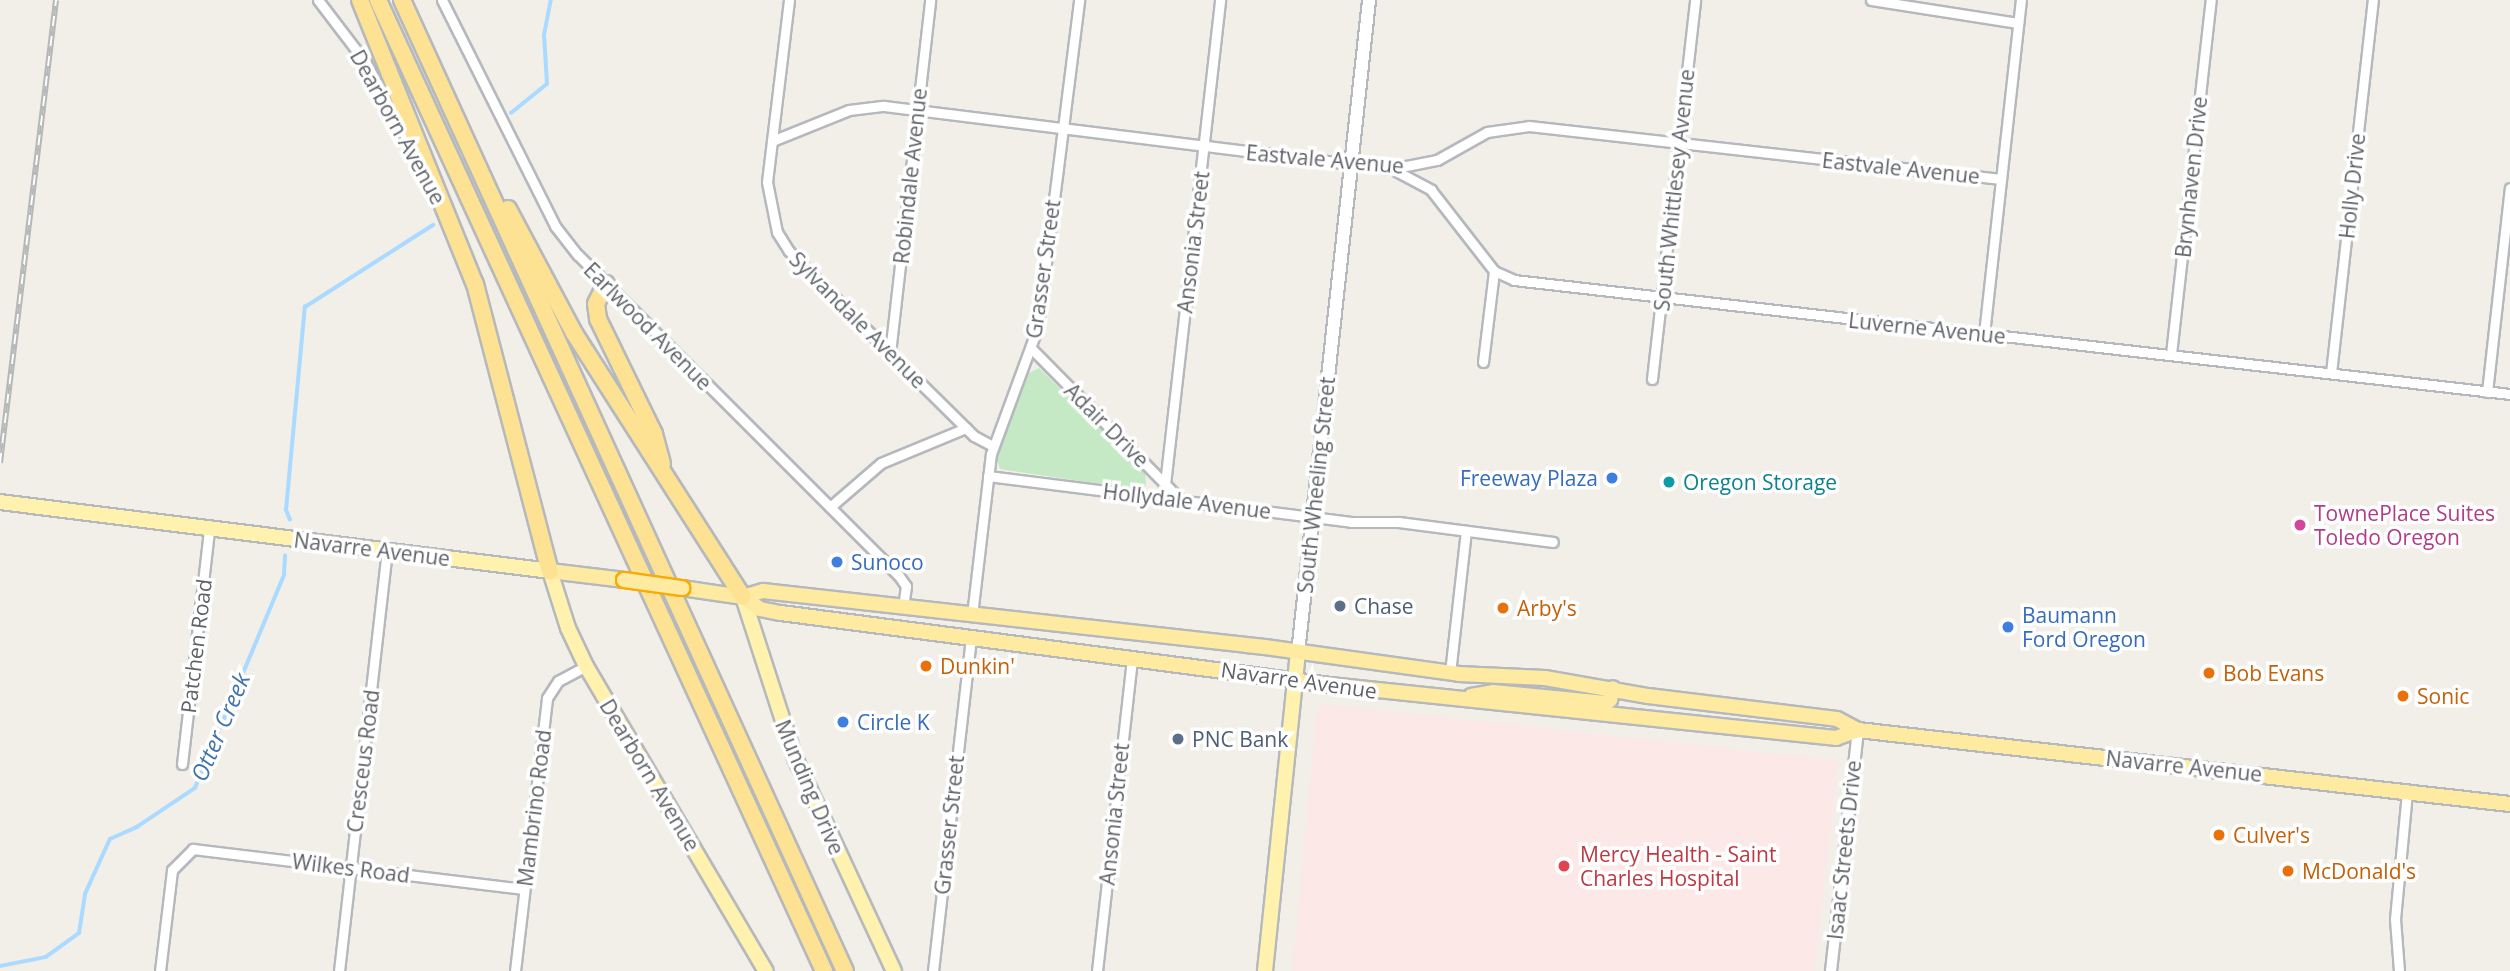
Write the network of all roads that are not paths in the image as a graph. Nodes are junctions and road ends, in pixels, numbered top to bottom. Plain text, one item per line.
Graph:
1 (318, 0) edge
2 (360, 0) edge
3 (378, 0) edge
4 (402, 0) edge
5 (442, 0) edge
6 (789, 0) edge
7 (930, 0) edge
8 (1079, 0) edge
9 (1220, 0) edge
10 (1369, 0) edge
11 (1695, 0) edge
12 (1871, 0) edge
13 (2021, 0) edge
14 (2211, 0) edge
15 (2373, 0) edge
16 (2018, 23) junction
17 (917, 110) junction
18 (1060, 128) junction
19 (772, 141) junction
20 (1679, 143) junction
21 (1204, 146) junction
22 (472, 150) junction
23 (1351, 164) junction
24 (1391, 169) junction
25 (2001, 179) junction
26 (2510, 188) edge
27 (450, 221) junction
28 (2507, 235) edge
29 (1494, 271) junction
30 (606, 284) junction
31 (1661, 298) junction
32 (1983, 334) junction
33 (1032, 349) junction
34 (890, 353) junction
35 (2171, 354) junction
36 (1483, 362) dead end
37 (2331, 373) junction
38 (1652, 379) dead end
39 (2487, 391) junction
40 (2510, 394) edge
41 (966, 428) junction
42 (993, 446) junction
43 (663, 470) junction
44 (988, 476) junction
45 (1165, 484) junction
46 (1182, 501) junction
47 (0, 502) edge
48 (830, 507) junction
49 (1313, 517) junction
50 (209, 529) junction
51 (1466, 531) junction
52 (1553, 542) dead end
53 (387, 551) junction
54 (551, 571) junction
55 (743, 597) junction
56 (903, 608) junction
57 (933, 610) junction
58 (971, 615) junction
59 (813, 617) junction
60 (900, 628) junction
61 (971, 637) junction
62 (1298, 653) junction
63 (1132, 657) junction
64 (586, 666) junction
65 (1450, 673) junction
66 (1295, 680) junction
67 (1613, 688) junction
68 (1456, 699) junction
69 (1764, 710) junction
70 (1676, 719) junction
71 (1858, 730) junction
72 (182, 764) dead end
73 (2407, 792) junction
74 (2510, 804) edge
75 (350, 869) junction
76 (524, 889) junction
77 (160, 971) edge
78 (339, 971) edge
79 (515, 971) edge
80 (766, 971) edge
81 (824, 971) edge
82 (845, 971) edge
83 (894, 971) edge
84 (933, 971) edge
85 (1097, 971) edge
86 (1265, 971) edge
87 (1830, 971) edge
88 (2399, 971) edge

1 - 27 street, Dearborn Avenue
2 - 27 highway
3 - 81 highway
4 - 22 highway
5 - 30 street, Earlwood Avenue
6 - 19 street, Sylvandale Avenue
7 - 17 street, Robindale Avenue
8 - 18 street, Grasser Street
9 - 21 street, Ansonia Street
10 - 23 main road, South Wheeling Street
11 - 20 street, South Whittlesey Avenue
12 - 16 street
13 - 16 street
14 - 35 street, Brynhaven Drive
15 - 37 street, Holly Drive
16 - 25 street
17 - 18 street, Eastvale Avenue
17 - 19 street, Eastvale Avenue
17 - 34 street, Robindale Avenue
18 - 21 street, Eastvale Avenue
18 - 33 street, Grasser Street
19 - 34 street, Sylvandale Avenue
20 - 24 street, Eastvale Avenue
20 - 25 street, Eastvale Avenue
20 - 31 street, South Whittlesey Avenue
21 - 23 street, Eastvale Avenue
21 - 45 street, Ansonia Street
22 - 43 highway
22 - 82 highway
23 - 24 street, Eastvale Avenue
23 - 49 main road, South Wheeling Street
24 - 29 street
25 - 32 street
26 - 28 street
27 - 54 highway
28 - 39 street
29 - 31 street, Luverne Avenue
29 - 36 street
30 - 43 highway
30 - 48 street, Earlwood Avenue
31 - 32 street, Luverne Avenue
31 - 38 street, South Whittlesey Avenue
32 - 35 street, Luverne Avenue
33 - 42 street, Grasser Street
33 - 45 street, Adair Drive
34 - 41 street, Sylvandale Avenue
35 - 37 street, Luverne Avenue
37 - 39 street, Luverne Avenue
39 - 40 street, Luverne Avenue
41 - 42 street, Sylvandale Avenue
41 - 48 street
42 - 44 street, Grasser Street
43 - 55 highway
44 - 46 street, Hollydale Avenue
44 - 58 street, Grasser Street
45 - 46 street, Adair Drive
46 - 49 street, Hollydale Avenue
47 - 50 main road, Navarre Avenue
48 - 56 street, Earlwood Avenue
49 - 51 street, Hollydale Avenue
49 - 62 main road, South Wheeling Street
50 - 53 main road, Navarre Avenue
50 - 72 street, Patchen Road
51 - 52 street, Hollydale Avenue
51 - 65 street
53 - 54 main road, Navarre Avenue
53 - 75 street, Cresceus Road
54 - 55 highway, Navarre Avenue, bridge
54 - 64 main road, Dearborn Avenue
55 - 56 highway, Navarre Avenue
55 - 59 highway, Navarre Avenue
55 - 83 main road, Munding Drive
56 - 57 highway, Navarre Avenue
57 - 58 highway, Navarre Avenue
57 - 59 highway
58 - 60 highway
58 - 62 highway, Navarre Avenue
59 - 60 highway, Navarre Avenue
60 - 61 highway, Navarre Avenue
61 - 63 highway, Navarre Avenue
61 - 84 street, Grasser Street
62 - 65 highway, Navarre Avenue
62 - 66 main road, South Wheeling Street
63 - 66 highway, Navarre Avenue
63 - 85 street, Ansonia Street
64 - 76 street, Mambrino Road
64 - 80 main road, Dearborn Avenue
65 - 67 highway, Navarre Avenue
66 - 68 highway, Navarre Avenue
66 - 86 main road, South Wheeling Street
67 - 68 highway
67 - 69 highway, Navarre Avenue
68 - 70 highway, Navarre Avenue
69 - 70 highway
69 - 71 highway, Navarre Avenue
70 - 71 highway, Navarre Avenue
71 - 73 highway, Navarre Avenue
71 - 87 street, Isaac Streets Drive
73 - 74 highway, Navarre Avenue
73 - 88 street
75 - 76 street, Wilkes Road
75 - 77 street, Wilkes Road
75 - 78 street, Cresceus Road
76 - 79 street, Mambrino Road

